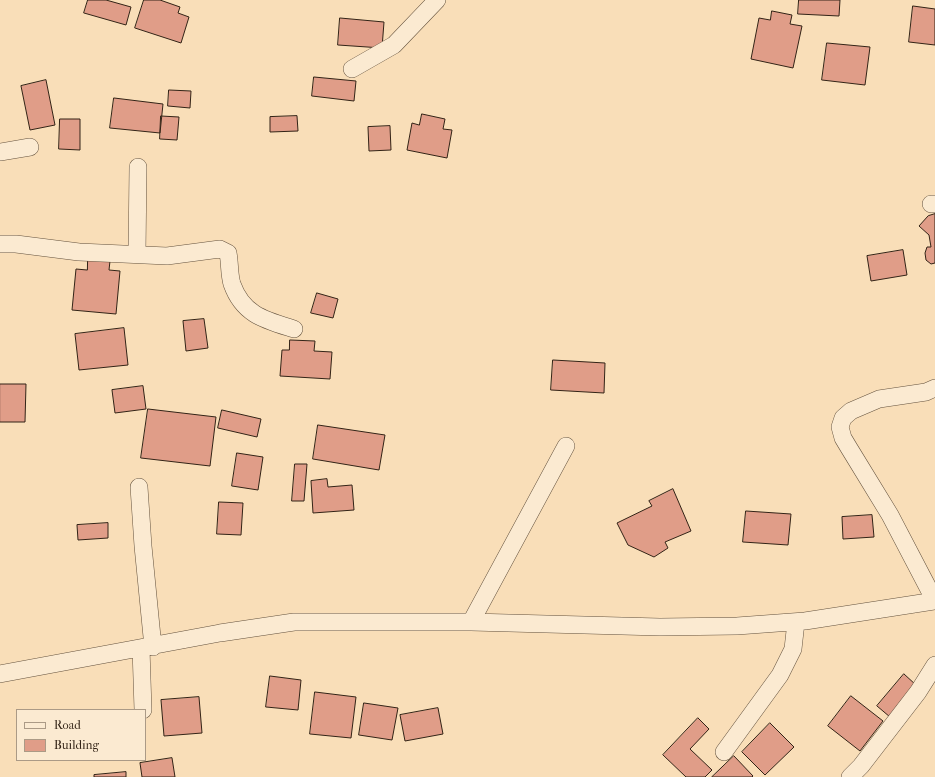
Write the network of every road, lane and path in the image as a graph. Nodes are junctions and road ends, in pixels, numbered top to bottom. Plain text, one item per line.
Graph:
1 (437, 0) edge
2 (352, 69) dead end
3 (30, 147) dead end
4 (0, 152) edge
5 (138, 167) dead end
6 (0, 244) edge
7 (137, 254) junction
8 (294, 329) dead end
9 (935, 388) edge
10 (566, 446) dead end
11 (139, 487) dead end
12 (935, 601) edge
13 (471, 622) junction
14 (796, 622) junction
15 (147, 647) junction
16 (935, 665) edge
17 (0, 674) edge
18 (143, 709) edge
19 (724, 752) dead end
20 (850, 777) edge

1 - 2 street
3 - 4 street
5 - 7 street
6 - 7 street
7 - 8 street
9 - 12 street
10 - 13 street
11 - 15 street
12 - 14 street
13 - 14 street
13 - 15 street
14 - 19 street
15 - 17 street
15 - 18 street
16 - 20 street

